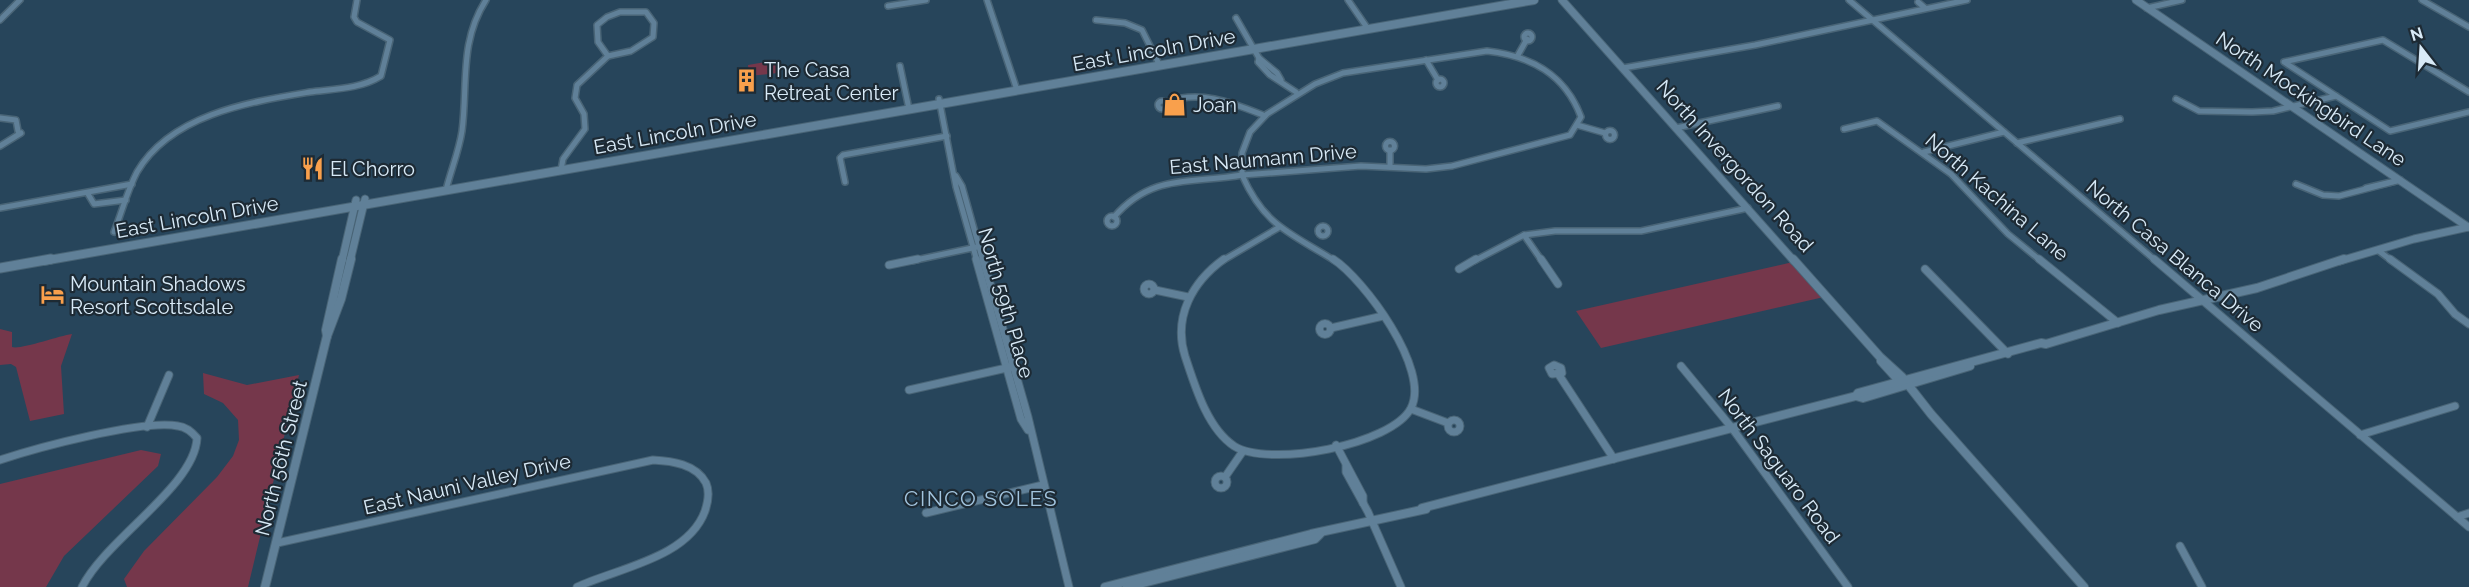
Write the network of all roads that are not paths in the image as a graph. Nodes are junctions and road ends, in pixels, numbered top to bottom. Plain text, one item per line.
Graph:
1 (20, 0) edge
2 (357, 0) edge
3 (486, 0) edge
4 (926, 0) edge
5 (987, 0) edge
6 (1348, 0) edge
7 (1508, 0) edge
8 (1534, 0) edge
9 (1562, 0) edge
10 (1849, 0) edge
11 (1968, 0) edge
12 (2136, 0) edge
13 (2182, 0) edge
14 (2422, 0) edge
15 (1918, 2) dead end
16 (1489, 4) edge
17 (888, 6) dead end
18 (0, 7) edge
19 (1925, 8) junction
20 (2147, 8) junction
21 (8, 11) junction
22 (1236, 18) dead end
23 (0, 20) edge
24 (1096, 20) dead end
25 (1872, 20) junction
26 (1367, 27) junction
27 (2469, 27) edge
28 (1527, 39) dead end
29 (1252, 47) junction
30 (1518, 55) junction
31 (608, 56) junction
32 (1426, 60) junction
33 (1158, 63) junction
34 (900, 66) dead end
35 (1623, 68) junction
36 (1438, 80) dead end
37 (1017, 88) junction
38 (1296, 92) junction
39 (2469, 92) edge
40 (2336, 96) junction
41 (2176, 99) dead end
42 (939, 101) junction
43 (1166, 102) dead end
44 (1778, 106) dead end
45 (2294, 106) junction
46 (908, 107) junction
47 (2469, 112) edge
48 (1263, 115) junction
49 (0, 118) edge
50 (2120, 119) dead end
51 (1577, 125) junction
52 (1676, 128) junction
53 (1845, 129) dead end
54 (2004, 132) junction
55 (1605, 133) dead end
56 (947, 136) junction
57 (2017, 143) junction
58 (0, 145) edge
59 (1390, 150) dead end
60 (1924, 152) junction
61 (1390, 167) junction
62 (561, 168) junction
63 (1243, 175) junction
64 (2400, 180) junction
65 (845, 182) dead end
66 (132, 184) junction
67 (2296, 184) dead end
68 (447, 187) junction
69 (93, 196) junction
70 (126, 200) junction
71 (360, 202) junction
72 (105, 204) junction
73 (0, 208) edge
74 (1748, 208) junction
75 (1114, 217) dead end
76 (2469, 227) edge
77 (1278, 228) junction
78 (114, 232) dead end
79 (1319, 234) dead end
80 (1524, 235) junction
81 (125, 241) junction
82 (1309, 244) junction
83 (976, 248) junction
84 (2379, 251) junction
85 (71, 255) junction
86 (0, 262) edge
87 (889, 265) dead end
88 (0, 268) edge
89 (1925, 269) dead end
90 (1459, 270) dead end
91 (1558, 284) dead end
92 (1155, 290) dead end
93 (1188, 297) junction
94 (2202, 300) junction
95 (1383, 316) junction
96 (2123, 322) junction
97 (2469, 324) edge
98 (1331, 328) dead end
99 (2008, 354) junction
100 (1681, 366) dead end
101 (1011, 367) junction
102 (169, 375) dead end
103 (1559, 375) dead end
104 (1904, 384) junction
105 (909, 390) dead end
106 (2455, 406) dead end
107 (1411, 409) junction
108 (1448, 423) dead end
109 (147, 427) junction
110 (1732, 428) junction
111 (2360, 435) junction
112 (1336, 445) junction
113 (1243, 451) junction
114 (1614, 459) junction
115 (0, 460) edge
116 (1225, 477) dead end
117 (1043, 485) junction
118 (926, 513) dead end
119 (2469, 513) edge
120 (2457, 517) junction
121 (1372, 521) junction
122 (2469, 527) edge
123 (277, 543) junction
124 (2180, 546) dead end
125 (1152, 578) junction
126 (82, 587) edge
127 (265, 587) edge
128 (577, 587) edge
129 (1069, 587) edge
130 (1105, 587) edge
131 (1127, 587) edge
132 (1401, 587) edge
133 (1848, 587) edge
134 (2084, 587) edge
135 (2202, 587) edge

1 - 21 street
2 - 66 street, East Lincoln Drive
3 - 68 street
4 - 17 street
5 - 37 street
6 - 26 street
7 - 16 main road, East Lincoln Drive
8 - 16 main road, East Lincoln Drive
9 - 35 street, North Invergordon Road
10 - 25 street, North Casa Blanca Drive
11 - 19 street
12 - 20 street, North Mockingbird Lane
13 - 20 street
14 - 27 street
15 - 19 street
16 - 26 main road, East Lincoln Drive
18 - 21 street
19 - 25 street
20 - 45 street, North Mockingbird Lane
21 - 23 street
22 - 29 street
24 - 33 street
25 - 35 street
25 - 54 street, North Casa Blanca Drive
26 - 29 main road, East Lincoln Drive
28 - 30 street
29 - 33 main road, East Lincoln Drive
29 - 38 street
30 - 32 street
30 - 51 street
31 - 31 street
31 - 62 street
32 - 36 street
32 - 38 street
33 - 37 main road, East Lincoln Drive
34 - 46 street
35 - 52 street, North Invergordon Road
37 - 42 main road, East Lincoln Drive
38 - 48 street
39 - 40 street
40 - 45 street
40 - 47 street
41 - 45 street
42 - 46 main road, East Lincoln Drive
42 - 56 street, North 59th Place
43 - 48 street
44 - 52 street
45 - 64 street, North Mockingbird Lane
46 - 62 main road, East Lincoln Drive
48 - 63 street
49 - 58 street
50 - 57 street
51 - 55 street
51 - 61 street, East Naumann Drive
52 - 74 street, North Invergordon Road
53 - 60 street, North Kachina Lane
54 - 57 street, North Casa Blanca Drive
54 - 60 street
56 - 65 street
56 - 83 street, North 59th Place
57 - 94 street, North Casa Blanca Drive
59 - 61 street
60 - 96 street, North Kachina Lane
61 - 63 street, East Naumann Drive
62 - 68 main road, East Lincoln Drive
63 - 75 street, East Naumann Drive
63 - 77 street
64 - 67 street
64 - 76 street, North Mockingbird Lane
66 - 69 street
66 - 70 street, East Lincoln Drive
68 - 71 main road, East Lincoln Drive
69 - 72 street
69 - 72 street
69 - 73 street
70 - 72 street
70 - 78 street, East Lincoln Drive
71 - 81 main road, East Lincoln Drive
71 - 85 main road, East Lincoln Drive
71 - 123 street, North 56th Street
74 - 80 street
74 - 104 street, North Invergordon Road
76 - 84 street
77 - 82 street
77 - 93 street
79 - 82 street
80 - 90 street
80 - 91 street
81 - 85 main road
81 - 86 main road, East Lincoln Drive
82 - 95 street
83 - 87 street
83 - 101 street, North 59th Place
84 - 94 street
84 - 97 street
85 - 88 main road, East Lincoln Drive
89 - 99 street
92 - 93 street
93 - 113 street
94 - 96 street
94 - 111 street, North Casa Blanca Drive
95 - 98 street
95 - 107 street
96 - 99 street
99 - 104 street
100 - 110 street, North Saguaro Road
101 - 105 street
101 - 117 street, North 59th Place
102 - 109 street
103 - 114 street
104 - 110 street
104 - 134 street, North Invergordon Road
106 - 111 street
107 - 108 street
107 - 112 street
109 - 115 street
109 - 126 street
110 - 114 street
110 - 133 street, North Saguaro Road
111 - 120 street, North Casa Blanca Drive
112 - 113 street
112 - 121 street
113 - 116 street
114 - 121 street
117 - 118 street
117 - 129 street, North 59th Place
119 - 120 street
120 - 122 street, North Casa Blanca Drive
121 - 125 street
121 - 132 street
123 - 127 street, North 56th Street
123 - 128 street, East Nauni Valley Drive
124 - 135 street
125 - 130 street
125 - 131 street

